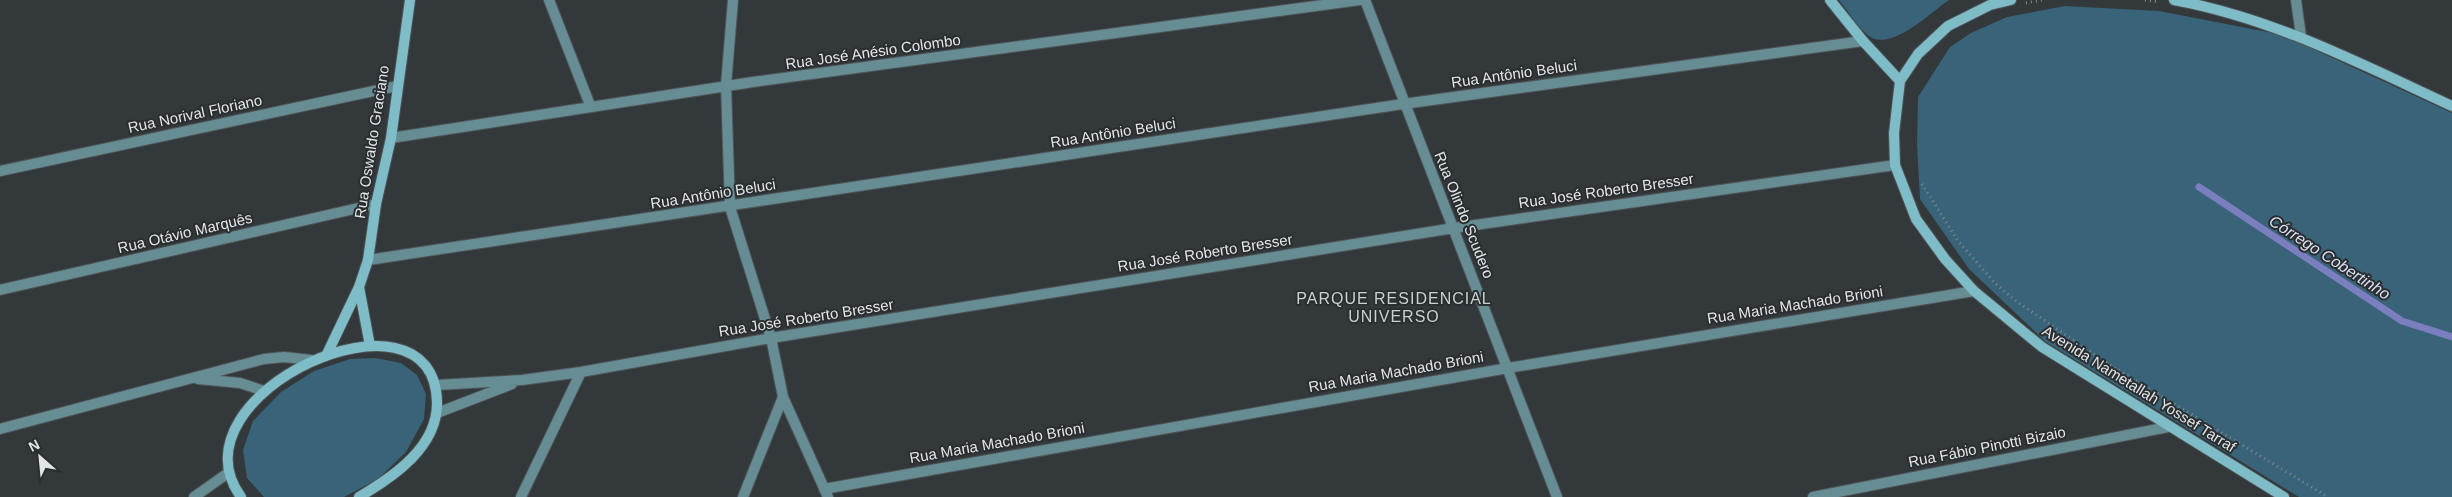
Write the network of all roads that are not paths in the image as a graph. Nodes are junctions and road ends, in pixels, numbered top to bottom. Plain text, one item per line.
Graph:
1 (410, 0) edge
2 (549, 0) edge
3 (733, 0) edge
4 (1360, 0) edge
5 (1364, 0) edge
6 (1830, 0) edge
7 (2174, 0) edge
8 (2296, 0) edge
9 (1990, 2) edge
10 (2016, 2) edge
11 (2301, 36) junction
12 (1863, 41) junction
13 (1900, 81) junction
14 (726, 85) junction
15 (397, 86) junction
16 (1404, 104) junction
17 (590, 105) junction
18 (2452, 106) edge
19 (390, 138) junction
20 (1895, 165) junction
21 (0, 171) edge
22 (376, 204) junction
23 (730, 207) junction
24 (1454, 228) junction
25 (368, 260) junction
26 (359, 287) junction
27 (0, 290) edge
28 (1974, 291) junction
29 (770, 338) junction
30 (370, 346) junction
31 (327, 354) junction
32 (311, 360) junction
33 (1508, 368) junction
34 (581, 372) junction
35 (192, 379) junction
36 (522, 380) junction
37 (437, 385) junction
38 (264, 391) junction
39 (783, 397) junction
40 (437, 413) junction
41 (2168, 427) junction
42 (0, 428) edge
43 (228, 472) junction
44 (826, 493) edge
45 (194, 497) edge
46 (239, 497) edge
47 (360, 497) edge
48 (521, 497) edge
49 (743, 497) edge
50 (1557, 497) edge
51 (1812, 497) edge
52 (2284, 497) edge

1 - 15 street, Rua Oswaldo Graciano
2 - 17 street
3 - 14 street
4 - 14 street, Rua José Anésio Colombo
5 - 16 street, Rua Olindo Scudero
6 - 12 street
7 - 11 street
8 - 11 street
9 - 10 street, Avenida Nametallah Yossef Tarraf
9 - 13 street, Avenida Nametallah Yossef Tarraf
11 - 18 street
12 - 13 street
12 - 16 street, Rua Antônio Beluci
13 - 20 street, Avenida Nametallah Yossef Tarraf
14 - 17 street, Rua José Anésio Colombo
14 - 23 street
15 - 19 street, Rua Oswaldo Graciano
15 - 21 street, Rua Norival Floriano
16 - 23 street, Rua Antônio Beluci
16 - 24 street, Rua Olindo Scudero
17 - 19 street, Rua José Anésio Colombo
19 - 22 street, Rua Oswaldo Graciano
20 - 24 street, Rua José Roberto Bresser
20 - 28 street, Avenida Nametallah Yossef Tarraf
22 - 25 street, Rua Oswaldo Graciano
22 - 27 street, Rua Otávio Marquês
23 - 25 street, Rua Antônio Beluci
23 - 29 street
24 - 29 street, Rua José Roberto Bresser
24 - 33 street, Rua Olindo Scudero
25 - 26 street, Rua Oswaldo Graciano
26 - 30 street, Rua Oswaldo Graciano
26 - 31 street, Rua Oswaldo Graciano
28 - 33 street, Rua Maria Machado Brioni
28 - 41 street, Avenida Nametallah Yossef Tarraf
29 - 34 street, Rua José Roberto Bresser
29 - 39 street
30 - 31 street
30 - 37 street
31 - 32 street
32 - 35 street
32 - 38 street
33 - 44 street, Rua Maria Machado Brioni
33 - 50 street, Rua Olindo Scudero
34 - 36 street, Rua José Roberto Bresser
34 - 48 street
35 - 38 street
35 - 42 street
36 - 37 street, Rua José Roberto Bresser
36 - 40 street, Rua José Roberto Bresser
37 - 40 street
38 - 43 street
39 - 44 street
39 - 49 street
40 - 47 street
41 - 51 street, Rua Fábio Pinotti Bizaio
41 - 52 street, Avenida Nametallah Yossef Tarraf
43 - 45 street
43 - 46 street

